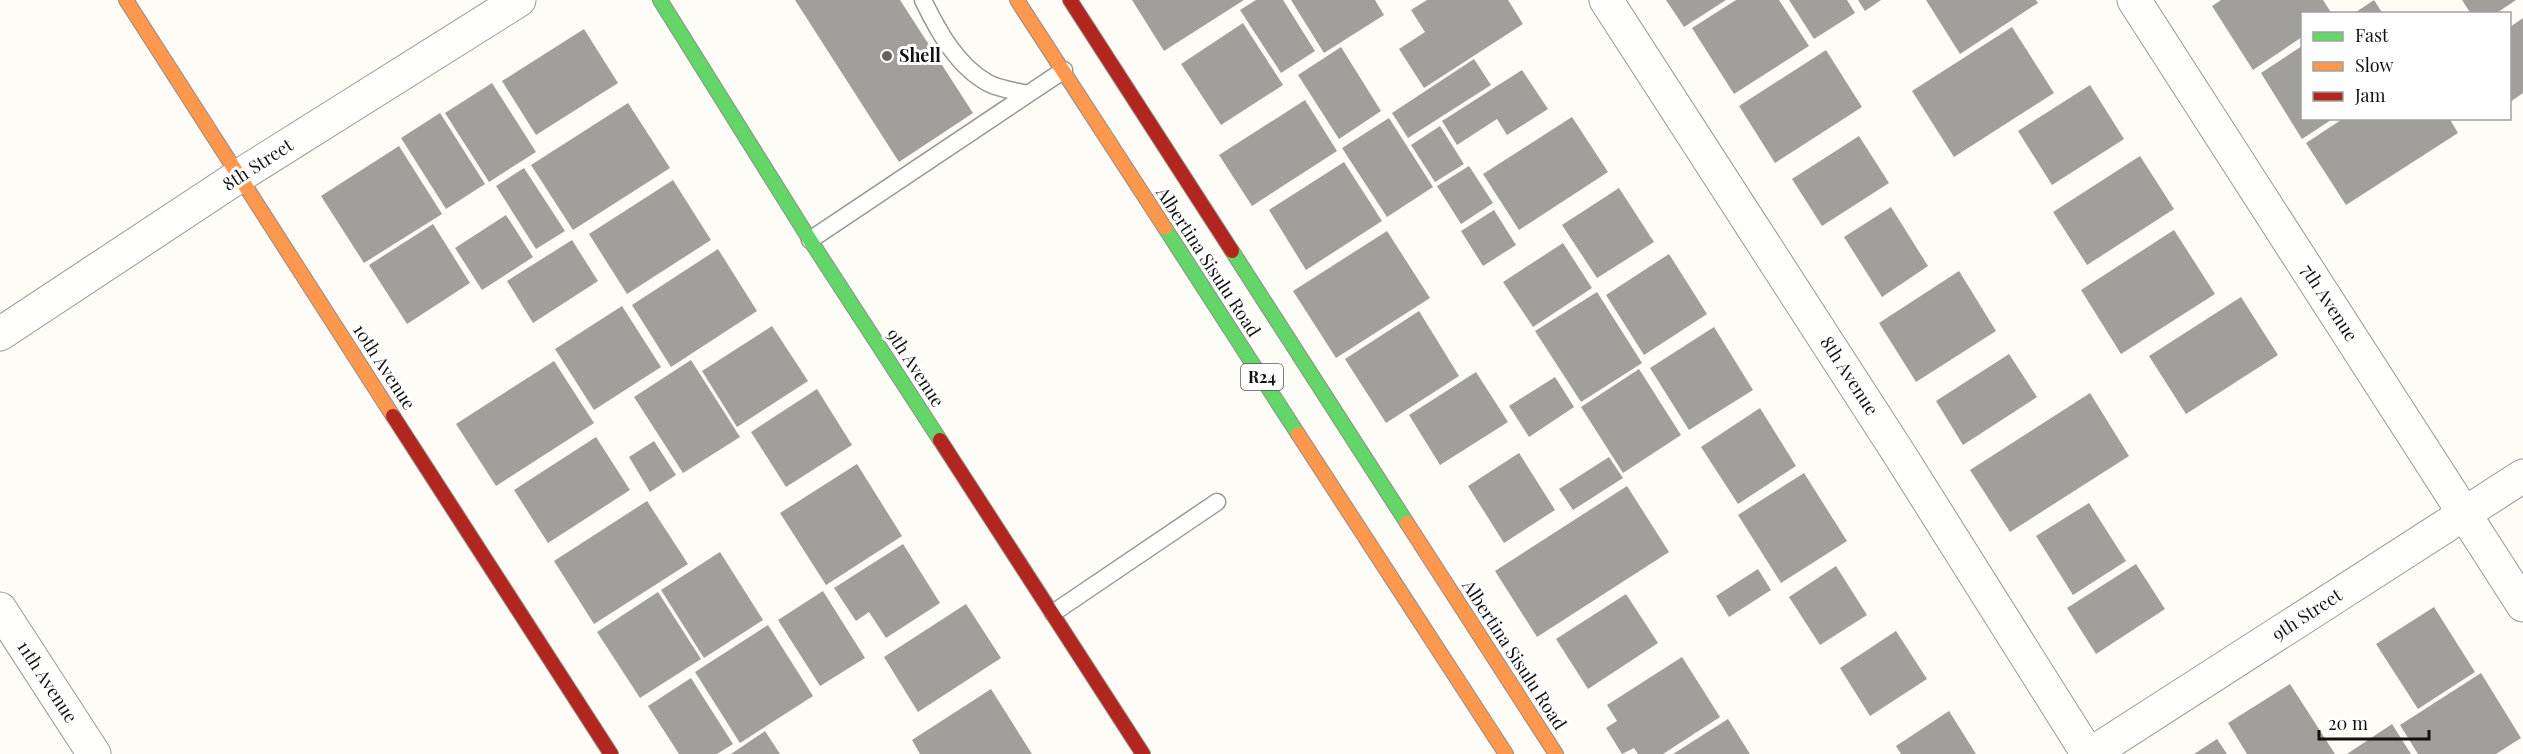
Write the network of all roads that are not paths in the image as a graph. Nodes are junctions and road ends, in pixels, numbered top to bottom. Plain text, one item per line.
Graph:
1 (126, 0) edge
2 (519, 0) edge
3 (660, 0) edge
4 (923, 0) edge
5 (1017, 0) edge
6 (1070, 0) edge
7 (1606, 0) edge
8 (2134, 0) edge
9 (1064, 70) junction
10 (1028, 94) junction
11 (239, 176) junction
12 (810, 240) junction
13 (0, 334) edge
14 (2523, 476) edge
15 (1217, 502) dead end
16 (2465, 514) junction
17 (2523, 605) edge
18 (0, 609) edge
19 (1053, 613) junction
20 (94, 754) edge
21 (611, 754) edge
22 (1143, 754) edge
23 (1506, 754) edge
24 (1556, 754) edge
25 (2090, 754) edge

1 - 11 street, 10th Avenue
2 - 11 street, 8th Street
3 - 12 street, 9th Avenue
4 - 10 lane
5 - 9 street, Albertina Sisulu Road / R24
6 - 24 street, Albertina Sisulu Road / R24
7 - 25 street, 8th Avenue
8 - 16 street, 7th Avenue
9 - 10 lane
9 - 23 street, Albertina Sisulu Road / R24
10 - 12 lane
11 - 13 street, 8th Street
11 - 21 street, 10th Avenue
12 - 19 street, 9th Avenue
14 - 16 street, 9th Street
15 - 19 lane
16 - 17 street, 7th Avenue
16 - 25 street, 9th Street
18 - 20 street, 11th Avenue
19 - 22 street, 9th Avenue

